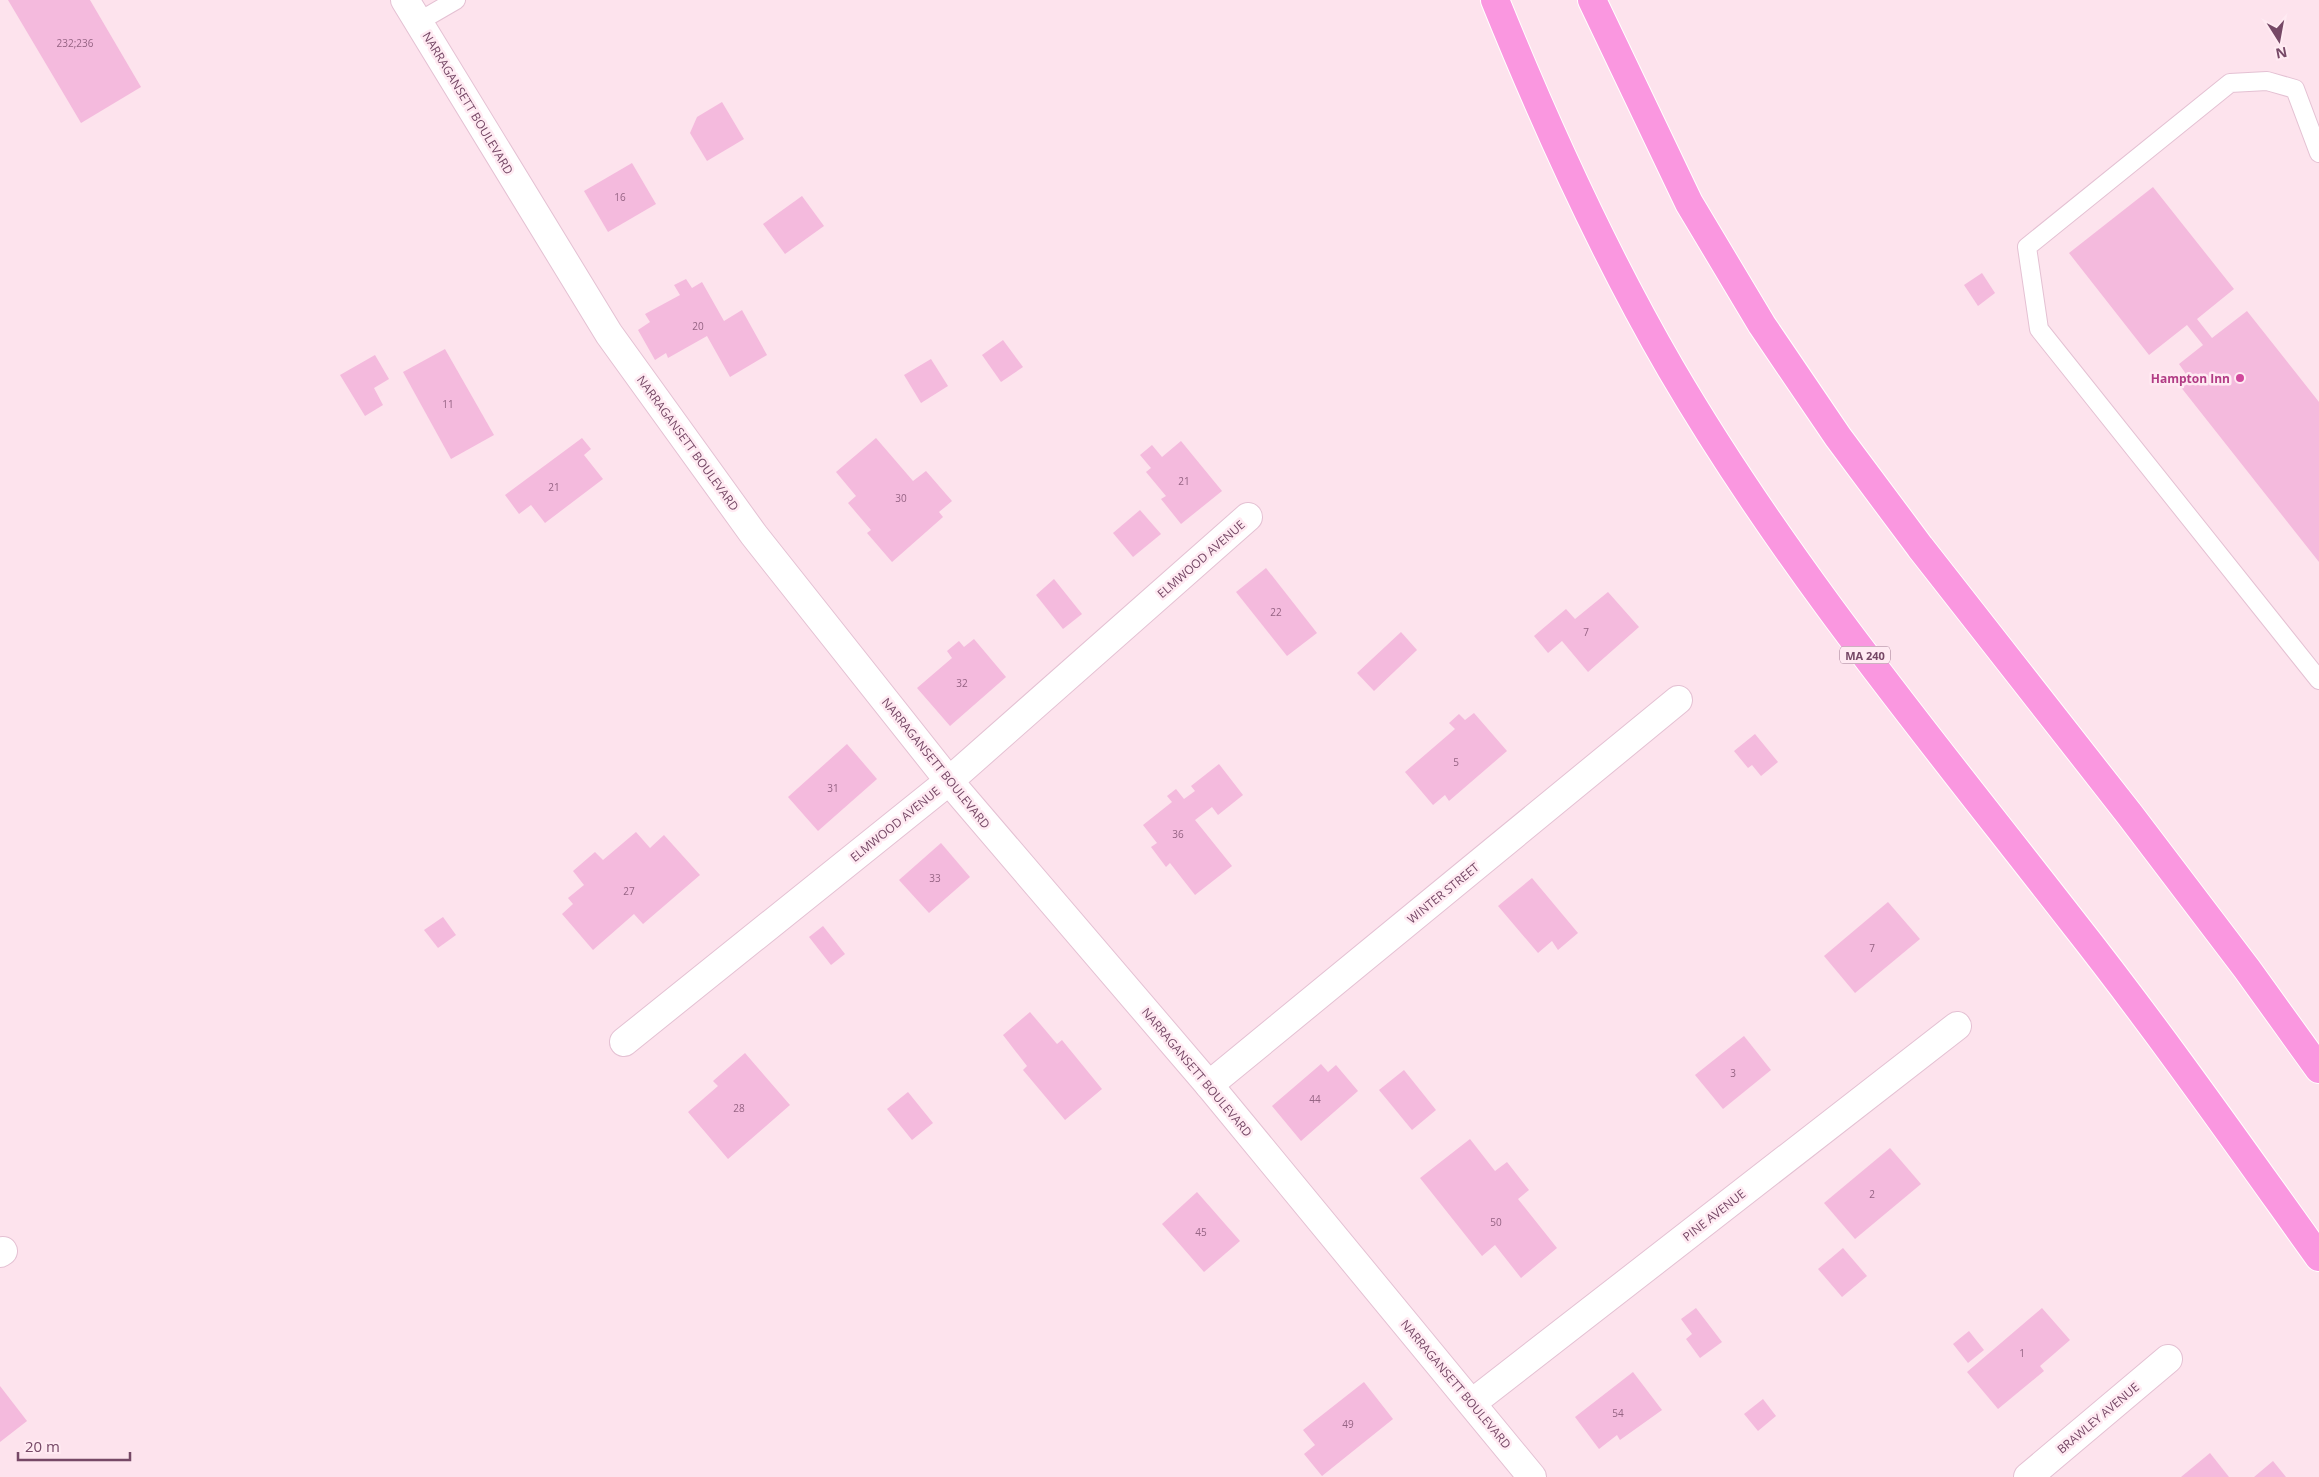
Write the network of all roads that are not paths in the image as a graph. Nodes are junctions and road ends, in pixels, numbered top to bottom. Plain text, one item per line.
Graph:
1 (456, 0) edge
2 (1496, 0) edge
3 (1592, 0) edge
4 (412, 11) edge
5 (2319, 153) edge
6 (1248, 517) dead end
7 (2319, 680) edge
8 (1678, 700) dead end
9 (949, 780) junction
10 (1956, 1026) dead end
11 (624, 1042) dead end
12 (2319, 1069) edge
13 (1209, 1085) junction
14 (2319, 1257) edge
15 (2168, 1359) dead end
16 (1472, 1403) junction
17 (1532, 1477) edge
18 (2028, 1477) edge

1 - 4 lane
2 - 14 highway, MA 240
3 - 12 highway
4 - 9 street, NARRAGANSETT BOULEVARD
5 - 7 lane
6 - 9 street, ELMWOOD AVENUE
8 - 13 street, WINTER STREET
9 - 11 street, ELMWOOD AVENUE
9 - 13 street, NARRAGANSETT BOULEVARD
10 - 16 street, PINE AVENUE
13 - 16 street, NARRAGANSETT BOULEVARD
15 - 18 street, BRAWLEY AVENUE
16 - 17 street, NARRAGANSETT BOULEVARD

